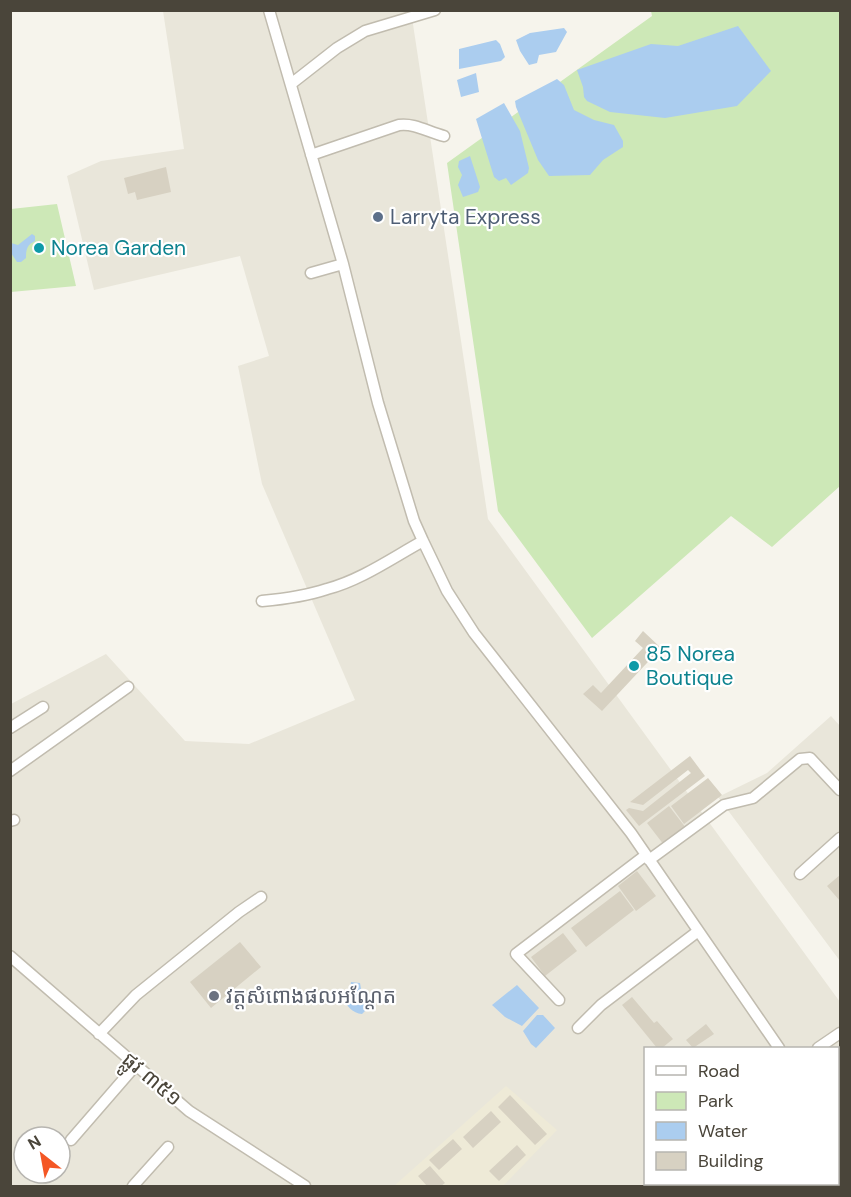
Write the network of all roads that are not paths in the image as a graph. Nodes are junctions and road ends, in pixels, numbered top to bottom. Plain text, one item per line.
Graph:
1 (269, 10) edge
2 (435, 10) edge
3 (291, 84) junction
4 (444, 136) dead end
5 (311, 155) junction
6 (343, 264) junction
7 (311, 273) dead end
8 (423, 542) junction
9 (262, 601) dead end
10 (128, 687) dead end
11 (43, 707) dead end
12 (10, 728) edge
13 (10, 771) edge
14 (840, 790) edge
15 (840, 838) edge
16 (647, 858) junction
17 (800, 874) dead end
18 (261, 897) dead end
19 (697, 932) junction
20 (10, 956) edge
21 (559, 1000) dead end
22 (578, 1028) dead end
23 (840, 1033) edge
24 (99, 1034) junction
25 (778, 1047) edge
26 (819, 1047) edge
27 (136, 1065) junction
28 (72, 1139) edge
29 (168, 1147) dead end
30 (134, 1186) edge
31 (305, 1186) edge

1 - 3 street
2 - 3 street
3 - 5 street
4 - 5 street
5 - 6 street
6 - 7 street
6 - 8 street
8 - 9 street
8 - 16 street
10 - 13 street
11 - 12 street
14 - 16 street
15 - 17 street
16 - 19 street
16 - 21 street
18 - 24 street
19 - 22 street
19 - 25 street
20 - 24 street, ផ្លូវ ៣៥១
23 - 26 street
24 - 27 street, ផ្លូវ ៣៥១
27 - 28 street
27 - 31 street, ផ្លូវ ៣៥១
29 - 30 street

